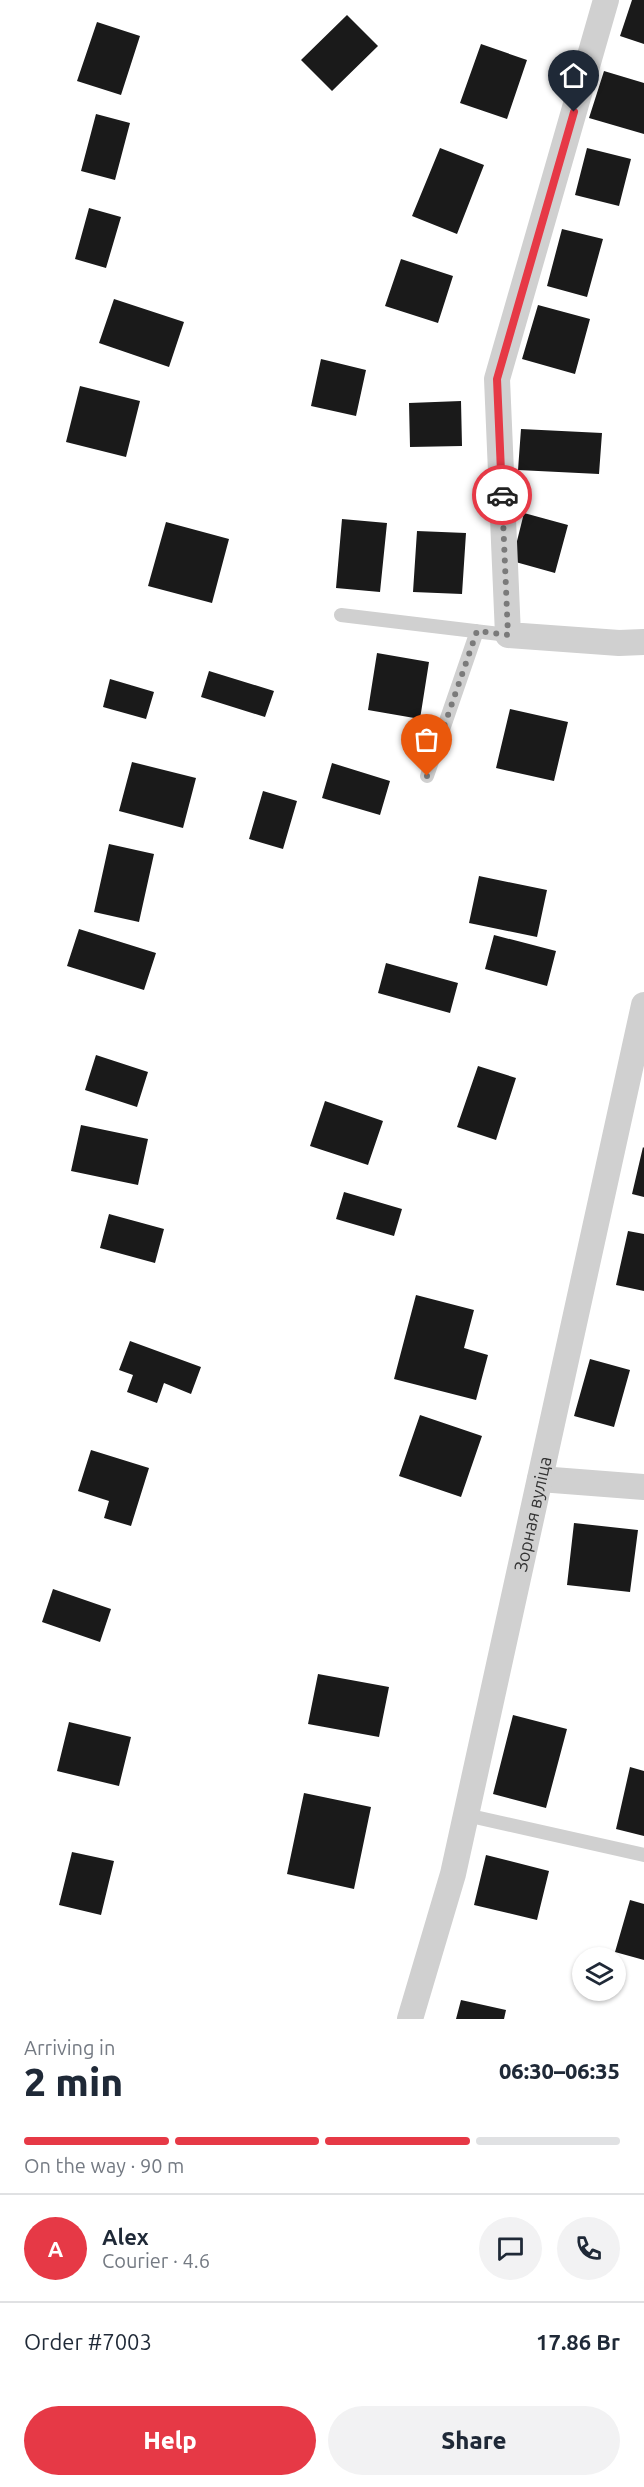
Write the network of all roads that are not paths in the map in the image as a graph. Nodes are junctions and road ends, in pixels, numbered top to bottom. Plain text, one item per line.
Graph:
1 (606, 0) edge
2 (341, 615) dead end
3 (477, 631) junction
4 (508, 635) junction
5 (644, 642) edge
6 (427, 776) dead end
7 (644, 1005) edge
8 (540, 1479) junction
9 (644, 1486) edge
10 (466, 1815) junction
11 (644, 1855) edge
12 (410, 2019) edge

1 - 4 street
2 - 3 lane
3 - 4 lane
3 - 6 lane
4 - 5 street
7 - 8 street, Зорная вуліца
8 - 9 street
8 - 10 street, Зорная вуліца
10 - 11 lane
10 - 12 street, Зорная вуліца

